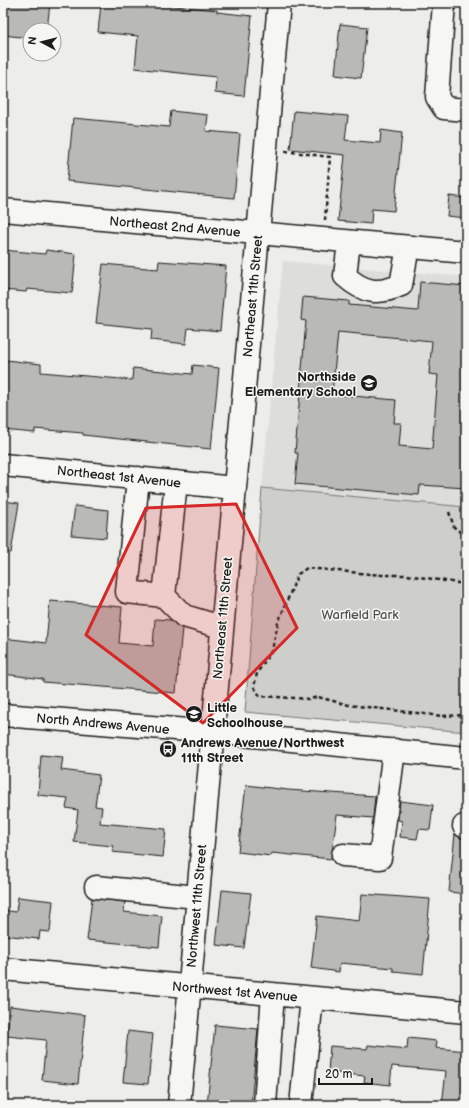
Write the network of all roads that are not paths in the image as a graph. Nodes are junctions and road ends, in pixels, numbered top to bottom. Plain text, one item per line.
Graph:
1 (279, 3) edge
2 (444, 3) edge
3 (466, 110) edge
4 (3, 210) edge
5 (258, 234) junction
6 (349, 242) junction
7 (408, 247) junction
8 (466, 252) edge
9 (3, 464) edge
10 (138, 478) junction
11 (176, 482) junction
12 (234, 488) junction
13 (164, 596) junction
14 (221, 626) junction
15 (3, 715) edge
16 (212, 732) junction
17 (394, 750) junction
18 (466, 758) edge
19 (342, 855) dead end
20 (96, 887) dead end
21 (197, 897) junction
22 (3, 970) edge
23 (189, 986) junction
24 (273, 994) junction
25 (312, 998) junction
26 (466, 1012) edge
27 (179, 1105) edge
28 (265, 1105) edge
29 (301, 1105) edge

1 - 5 street, Northeast 11th Street
2 - 3 street
4 - 5 street, Northeast 2nd Avenue
5 - 6 street, Northeast 2nd Avenue
5 - 12 street, Northeast 11th Street
6 - 7 street, Northeast 2nd Avenue
6 - 7 street
7 - 8 street, Northeast 2nd Avenue
9 - 10 street, Northeast 1st Avenue
10 - 11 street, Northeast 1st Avenue
10 - 13 street
11 - 12 street, Northeast 1st Avenue
11 - 13 street
12 - 14 street, Northeast 11th Street
13 - 14 street
14 - 16 street, Northeast 11th Street
15 - 16 street, North Andrews Avenue
16 - 17 street, North Andrews Avenue
16 - 21 street, Northwest 11th Street
17 - 18 street, North Andrews Avenue
17 - 19 street
20 - 21 street
21 - 23 street, Northwest 11th Street
22 - 23 street, Northwest 1st Avenue
23 - 24 street, Northwest 1st Avenue
23 - 27 street, Northwest 11th Street
24 - 25 street, Northwest 1st Avenue
24 - 28 street
25 - 26 street, Northwest 1st Avenue
25 - 29 street

